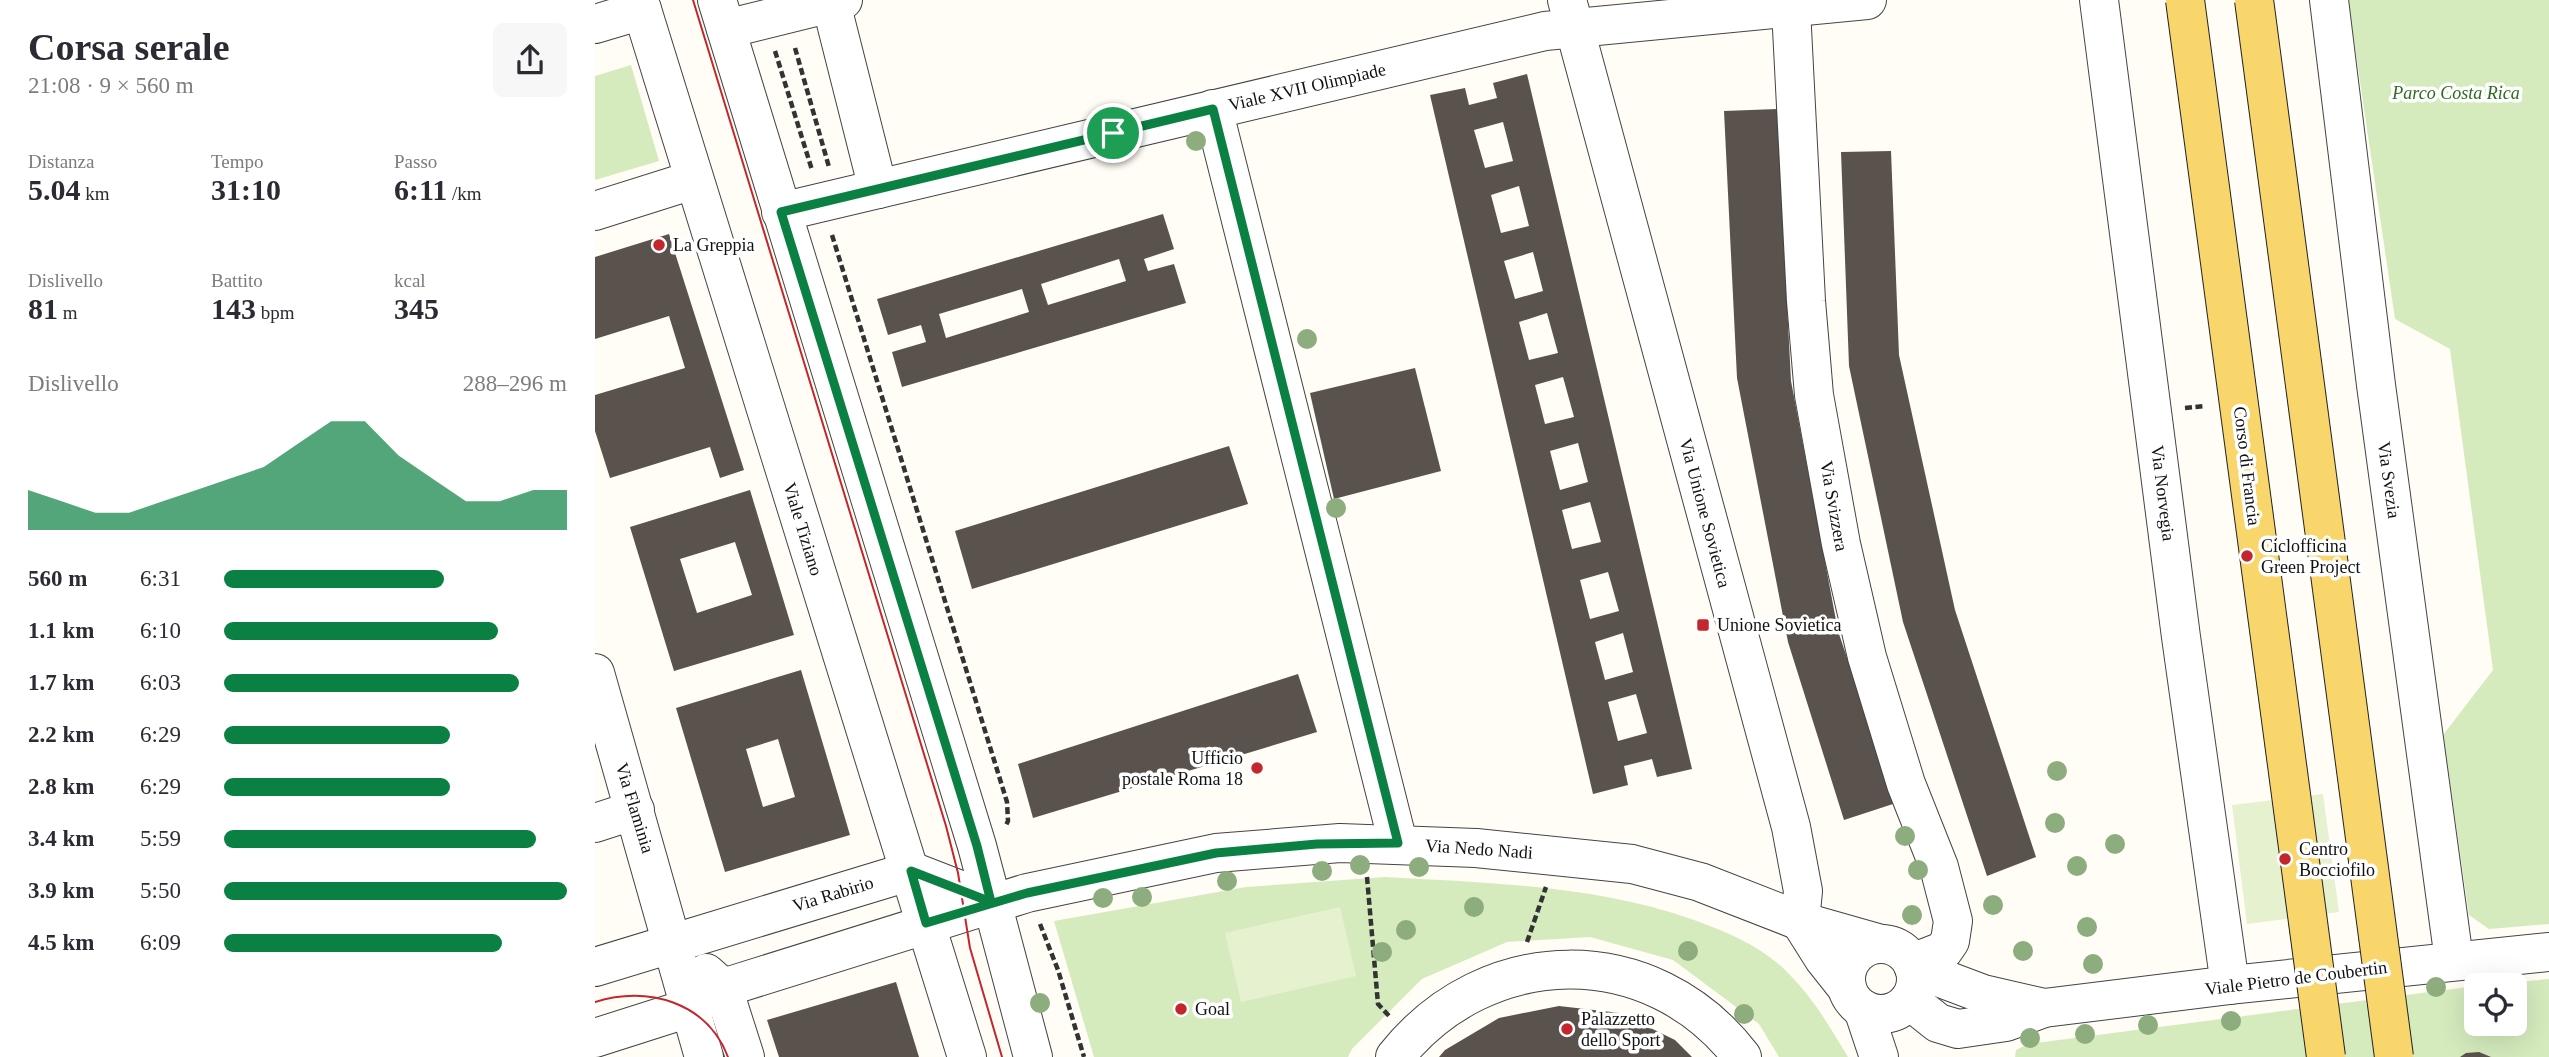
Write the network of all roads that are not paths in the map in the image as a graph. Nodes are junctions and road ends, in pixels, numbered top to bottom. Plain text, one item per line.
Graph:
1 (1867, 0) edge
2 (2099, 0) edge
3 (2185, 0) edge
4 (2254, 0) edge
5 (2329, 0) edge
6 (837, 1) edge
7 (641, 5) edge
8 (1791, 9) junction
9 (1570, 14) edge
10 (721, 15) edge
11 (595, 24) edge
12 (1213, 109) junction
13 (693, 180) junction
14 (878, 188) junction
15 (595, 211) edge
16 (781, 212) junction
17 (595, 673) edge
18 (635, 810) junction
19 (595, 822) edge
20 (1398, 843) junction
21 (911, 871) junction
22 (1017, 903) junction
23 (1800, 921) junction
24 (926, 923) junction
25 (673, 944) junction
26 (2549, 952) edge
27 (2454, 960) junction
28 (595, 967) edge
29 (1904, 976) junction
30 (2230, 985) junction
31 (723, 988) junction
32 (1855, 998) junction
33 (689, 1008) junction
34 (2044, 1008) junction
35 (2006, 1023) junction
36 (595, 1038) edge
37 (1403, 1047) edge
38 (704, 1057) edge
39 (745, 1057) edge
40 (967, 1057) edge
41 (1033, 1057) edge
42 (1742, 1057) edge
43 (1879, 1057) edge
44 (1951, 1057) edge
45 (1986, 1057) edge
46 (2326, 1057) edge
47 (2393, 1057) edge

1 - 8 street, Viale XVII Olimpiade
2 - 30 street, Via Norvegia
3 - 46 main road, Corso di Francia, bridge
4 - 47 main road, bridge
5 - 27 street, Via Svezia
6 - 10 street
6 - 14 street
7 - 11 street
7 - 13 street, Viale Tiziano
8 - 9 street, Viale XVII Olimpiade
8 - 29 street, Via Svizzera
9 - 12 street, Viale XVII Olimpiade
9 - 23 street, Via Unione Sovietica
10 - 16 street
12 - 14 street, Viale XVII Olimpiade
12 - 20 street
13 - 15 street
13 - 21 street, Viale Tiziano
14 - 16 street, Viale XVII Olimpiade
16 - 22 street
17 - 18 street, Via Flaminia
18 - 19 street
18 - 25 street, Via Flaminia
20 - 22 street, Via Nedo Nadi
20 - 23 street, Via Nedo Nadi
21 - 22 street
21 - 24 street, Viale Tiziano
21 - 25 street, Via Rabirio
22 - 24 street
22 - 41 street
23 - 29 street, Via Nedo Nadi
23 - 32 street
24 - 31 street
24 - 40 street, Viale Tiziano
25 - 28 street, Via Rabirio
25 - 31 street
25 - 33 street, Via Flaminia
26 - 27 street, Viale Pietro de Coubertin
27 - 30 street, Viale Pietro de Coubertin
29 - 32 street
29 - 32 street
29 - 34 street, Via Nedo Nadi
29 - 35 street
29 - 44 street
30 - 34 street, Viale Pietro de Coubertin
31 - 33 street
31 - 39 street
32 - 43 street
33 - 36 street
33 - 38 street, Via Flaminia
34 - 35 street
35 - 45 street
37 - 42 street

